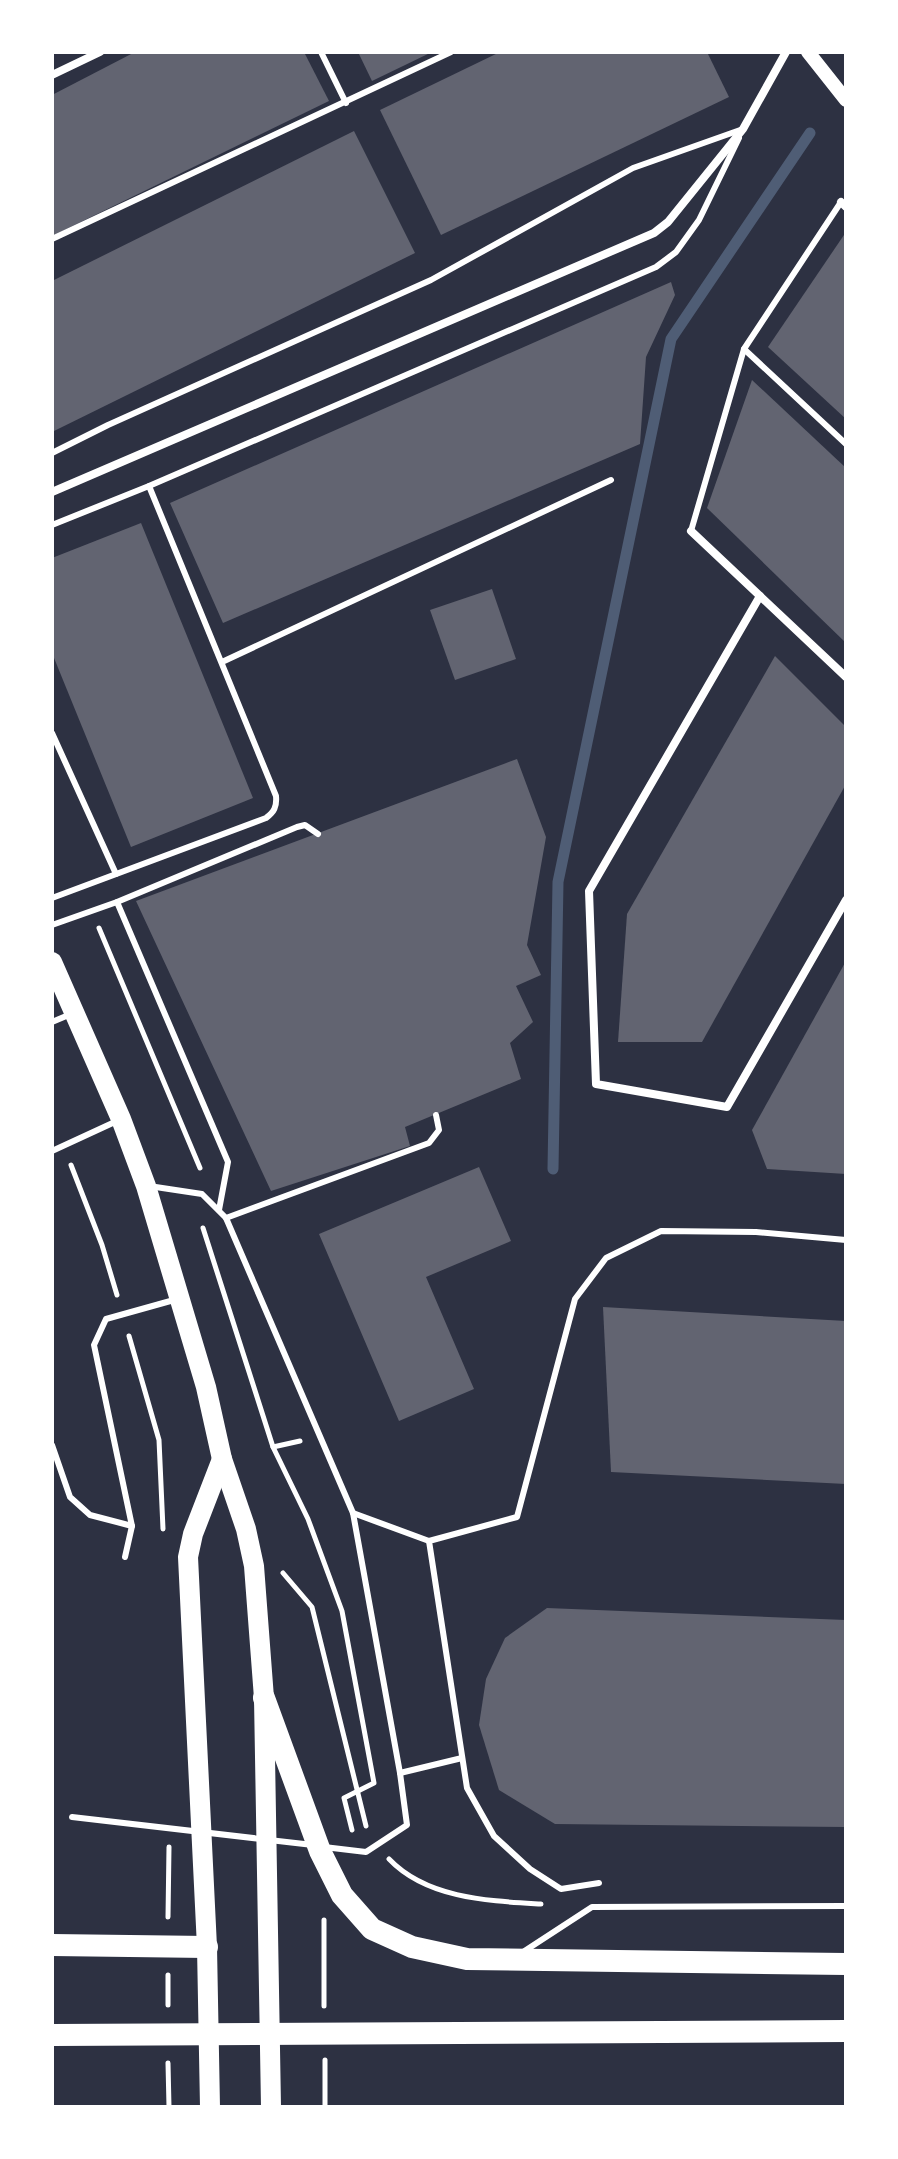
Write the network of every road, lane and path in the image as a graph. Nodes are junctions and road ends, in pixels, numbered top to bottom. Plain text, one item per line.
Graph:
1 (100, 52) edge
2 (321, 52) edge
3 (451, 52) edge
4 (786, 52) edge
5 (808, 52) edge
6 (52, 75) edge
7 (846, 100) edge
8 (346, 103) junction
9 (743, 129) junction
10 (844, 204) edge
11 (52, 239) edge
12 (744, 349) junction
13 (846, 444) edge
14 (52, 453) edge
15 (611, 480) dead end
16 (149, 486) junction
17 (54, 493) edge
18 (52, 525) edge
19 (691, 531) joint
20 (760, 596) junction
21 (222, 662) junction
22 (846, 677) edge
23 (52, 733) edge
24 (318, 834) dead end
25 (116, 874) junction
26 (52, 898) edge
27 (846, 900) edge
28 (117, 902) junction
29 (97, 924) dead end
30 (52, 925) edge
31 (52, 962) edge
32 (74, 1013) junction
33 (52, 1022) edge
34 (436, 1115) dead end
35 (121, 1119) junction
36 (64, 1146) junction
37 (52, 1151) edge
38 (200, 1168) dead end
39 (146, 1186) junction
40 (219, 1210) junction
41 (226, 1218) junction
42 (201, 1219) dead end
43 (846, 1240) edge
44 (180, 1298) junction
45 (123, 1314) junction
46 (52, 1445) edge
47 (222, 1459) junction
48 (353, 1513) junction
49 (132, 1526) junction
50 (246, 1529) junction
51 (163, 1536) dead end
52 (429, 1541) junction
53 (125, 1557) dead end
54 (264, 1698) junction
55 (462, 1758) junction
56 (400, 1773) junction
57 (357, 1791) junction
58 (344, 1798) dead end
59 (363, 1814) dead end
60 (72, 1817) dead end
61 (396, 1866) dead end
62 (599, 1883) dead end
63 (846, 1906) edge
64 (323, 1907) dead end
65 (592, 1907) junction
66 (52, 1945) edge
67 (207, 1947) junction
68 (510, 1961) junction
69 (846, 1964) edge
70 (324, 2015) dead end
71 (846, 2031) edge
72 (52, 2035) edge
73 (325, 2045) dead end
74 (210, 2107) edge
75 (271, 2107) edge
76 (325, 2107) edge

1 - 6 street
2 - 8 lane
3 - 8 lane
4 - 9 street
5 - 7 street
8 - 11 lane
9 - 14 lane
9 - 16 lane
9 - 17 street
10 - 12 lane
12 - 13 lane
12 - 19 lane
15 - 21 lane
16 - 18 lane
16 - 21 lane
19 - 20 street
20 - 22 street
20 - 27 street
21 - 25 lane
23 - 25 lane
24 - 28 lane
25 - 26 lane
28 - 30 lane
28 - 40 lane
29 - 38 path
31 - 32 main road
32 - 33 lane
32 - 35 main road
34 - 41 lane
35 - 36 lane
35 - 39 main road
36 - 37 lane
36 - 45 path
39 - 40 lane
39 - 44 main road
40 - 41 lane
41 - 48 lane
42 - 57 path
43 - 52 lane
44 - 45 lane
44 - 47 main road
45 - 49 lane
45 - 51 path
46 - 49 lane
47 - 50 main road
47 - 67 main road
48 - 52 lane
48 - 56 lane
49 - 53 lane
50 - 54 main road
50 - 57 path
52 - 55 lane
54 - 68 highway
54 - 75 main road
55 - 56 lane
55 - 62 lane
56 - 60 lane
57 - 58 path
57 - 59 path
61 - 65 path
63 - 65 lane
64 - 70 path
65 - 68 lane
66 - 67 highway
67 - 74 main road
68 - 69 highway
71 - 72 highway
73 - 76 path

